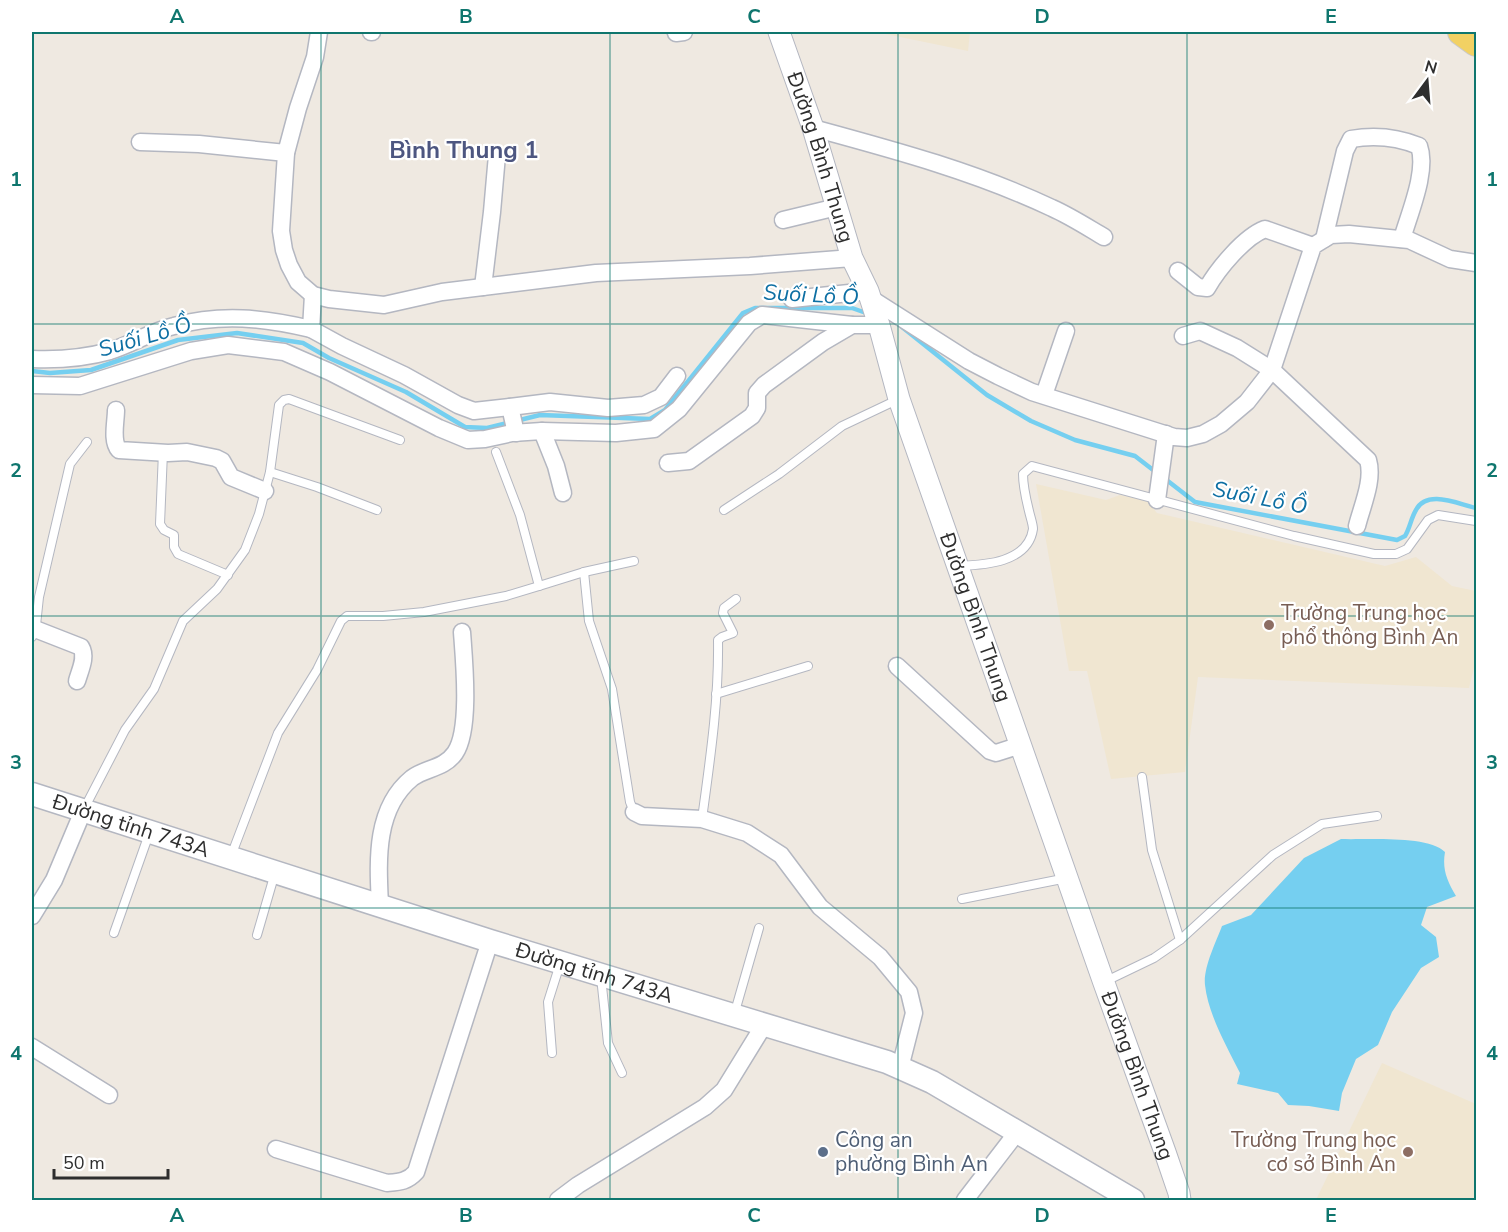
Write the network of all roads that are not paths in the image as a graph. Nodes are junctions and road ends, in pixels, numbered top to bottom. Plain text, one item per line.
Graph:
1 (319, 32) edge
2 (779, 32) edge
3 (1461, 32) edge
4 (1476, 43) edge
5 (813, 128) junction
6 (140, 142) dead end
7 (286, 153) junction
8 (497, 155) dead end
9 (837, 207) junction
10 (783, 220) dead end
11 (1104, 237) dead end
12 (1402, 239) junction
13 (1318, 243) junction
14 (852, 258) junction
15 (1476, 263) edge
16 (1178, 272) dead end
17 (483, 287) junction
18 (313, 295) junction
19 (792, 299) dead end
20 (873, 307) junction
21 (852, 325) junction
22 (311, 328) junction
23 (1066, 331) dead end
24 (1183, 336) dead end
25 (32, 359) edge
26 (1272, 370) junction
27 (677, 376) dead end
28 (32, 385) edge
29 (1044, 395) junction
30 (899, 399) junction
31 (510, 409) junction
32 (116, 410) dead end
33 (542, 431) junction
34 (516, 433) junction
35 (1166, 434) junction
36 (400, 440) dead end
37 (87, 442) dead end
38 (163, 452) junction
39 (496, 452) dead end
40 (668, 463) dead end
41 (270, 472) junction
42 (265, 490) junction
43 (563, 493) dead end
44 (1159, 494) junction
45 (377, 510) dead end
46 (724, 510) dead end
47 (1476, 521) edge
48 (1357, 526) dead end
49 (634, 561) dead end
50 (959, 566) junction
51 (584, 572) junction
52 (228, 575) junction
53 (539, 586) junction
54 (736, 599) dead end
55 (462, 632) dead end
56 (33, 633) edge
57 (808, 666) dead end
58 (897, 666) dead end
59 (76, 681) dead end
60 (716, 694) junction
61 (1021, 745) junction
62 (1142, 777) dead end
63 (32, 795) edge
64 (83, 811) junction
65 (634, 812) joint
66 (1377, 816) dead end
67 (702, 819) junction
68 (150, 832) junction
69 (230, 858) junction
70 (276, 873) junction
71 (1067, 878) junction
72 (962, 899) dead end
73 (380, 906) junction
74 (32, 916) edge
75 (759, 928) dead end
76 (114, 933) dead end
77 (256, 935) dead end
78 (490, 940) junction
79 (1180, 940) junction
80 (561, 961) junction
81 (600, 973) junction
82 (1104, 983) junction
83 (734, 1015) junction
84 (764, 1025) junction
85 (32, 1047) edge
86 (552, 1053) dead end
87 (900, 1068) junction
88 (622, 1073) dead end
89 (110, 1095) dead end
90 (1018, 1131) junction
91 (276, 1149) dead end
92 (558, 1200) edge
93 (965, 1200) edge
94 (1133, 1200) edge
95 (1180, 1200) edge

1 - 7 street
2 - 5 street, Đường Bình Thung
3 - 4 main road
5 - 9 street, Đường Bình Thung
5 - 11 street
6 - 7 street
7 - 18 street
8 - 17 street
9 - 10 street
9 - 14 street, Đường Bình Thung
12 - 13 street
12 - 13 street
12 - 15 street
13 - 16 street
13 - 26 street
14 - 17 street
14 - 20 street, Đường Bình Thung
17 - 18 street
18 - 22 street
19 - 20 street
20 - 21 street
20 - 29 street
20 - 30 street, Đường Bình Thung
21 - 33 street
21 - 40 street
22 - 25 street
22 - 31 street
23 - 29 street
24 - 26 street
26 - 35 street
26 - 48 street
27 - 31 street
28 - 34 street
29 - 35 street
30 - 46 lane
30 - 50 street, Đường Bình Thung
31 - 34 street
32 - 38 street
33 - 34 street
33 - 43 street
35 - 44 street
36 - 41 lane
37 - 56 lane
38 - 42 street
38 - 52 lane
39 - 53 lane
41 - 42 lane
41 - 45 lane
42 - 52 lane
44 - 47 lane
44 - 50 lane
49 - 51 lane
50 - 61 street, Đường Bình Thung
51 - 53 lane
51 - 65 lane
52 - 64 lane
53 - 69 lane
54 - 60 lane
55 - 73 street
56 - 59 street
57 - 60 lane
58 - 61 street
60 - 67 lane
61 - 71 street, Đường Bình Thung
62 - 79 lane
63 - 64 main road, Đường tỉnh 743A
64 - 68 main road, Đường tỉnh 743A
64 - 74 street
65 - 67 street
66 - 79 lane
67 - 87 street
68 - 69 main road, Đường tỉnh 743A
68 - 76 lane
69 - 70 main road, Đường tỉnh 743A
70 - 73 main road, Đường tỉnh 743A
70 - 77 lane
71 - 72 lane
71 - 82 street, Đường Bình Thung
73 - 78 main road, Đường tỉnh 743A
75 - 83 lane
78 - 80 main road, Đường tỉnh 743A
78 - 91 street
79 - 82 lane
80 - 81 main road, Đường tỉnh 743A
80 - 86 lane
81 - 83 main road, Đường tỉnh 743A
81 - 88 lane
82 - 95 street, Đường Bình Thung
83 - 84 main road, Đường tỉnh 743A
84 - 87 main road, Đường tỉnh 743A
84 - 92 street
85 - 89 street
87 - 90 main road, Đường tỉnh 743A
90 - 93 street
90 - 94 main road, Đường tỉnh 743A

